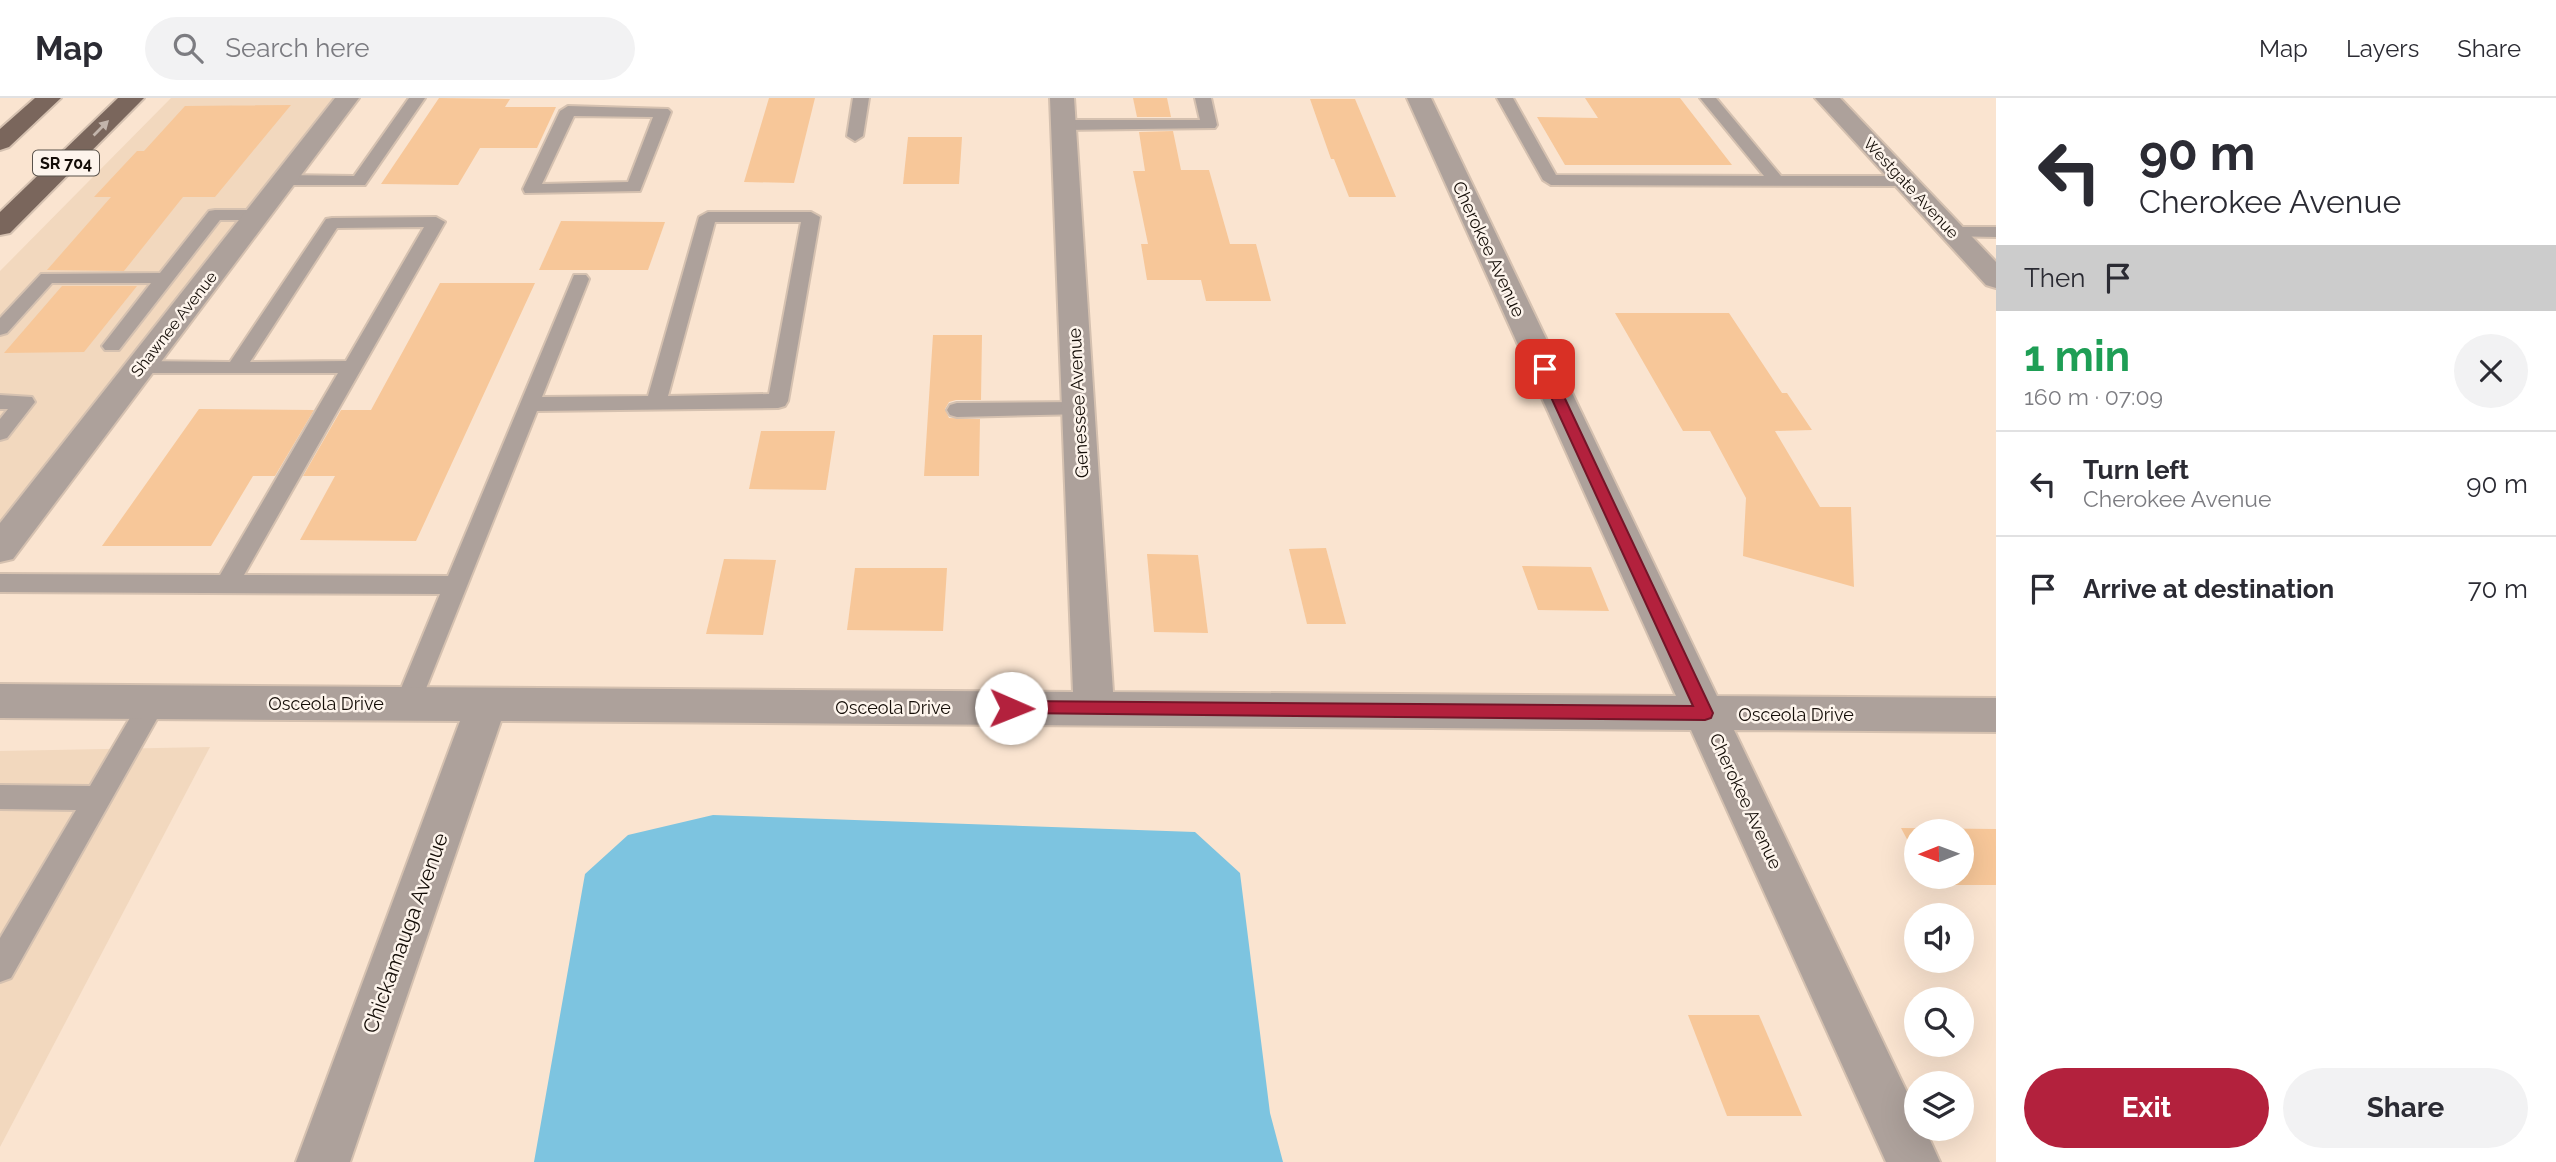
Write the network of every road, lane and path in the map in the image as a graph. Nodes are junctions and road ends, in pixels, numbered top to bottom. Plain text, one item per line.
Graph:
1 (49, 98) edge
2 (132, 98) edge
3 (347, 98) edge
4 (416, 98) edge
5 (861, 98) edge
6 (1203, 98) edge
7 (1419, 98) edge
8 (1505, 98) edge
9 (1708, 98) edge
10 (1827, 98) edge
11 (636, 105) edge
12 (1063, 111) edge
13 (855, 136) dead end
14 (3, 137) edge
15 (285, 180) junction
16 (1776, 180) junction
17 (1904, 181) junction
18 (257, 215) junction
19 (0, 227) edge
20 (1952, 232) junction
21 (1996, 232) edge
22 (165, 278) junction
23 (580, 279) dead end
24 (1996, 279) edge
25 (0, 329) edge
26 (111, 346) dead end
27 (140, 367) junction
28 (352, 367) junction
29 (236, 368) junction
30 (0, 402) edge
31 (656, 402) junction
32 (529, 404) junction
33 (1078, 409) junction
34 (957, 410) dead end
35 (0, 433) edge
36 (9, 525) edge
37 (0, 549) edge
38 (0, 583) edge
39 (227, 584) junction
40 (456, 585) junction
41 (0, 701) edge
42 (153, 702) junction
43 (408, 703) junction
44 (487, 704) junction
45 (1094, 708) junction
46 (1705, 713) junction
47 (1996, 715) edge
48 (0, 797) edge
49 (98, 798) junction
50 (0, 967) edge
51 (323, 1162) edge
52 (1913, 1162) edge

1 - 14 main road
19 -> 2 main road, SR 704
3 - 15 street, Shawnee Avenue
4 - 15 lane
5 - 13 lane
6 - 12 lane
7 - 46 street, Cherokee Avenue
8 - 16 lane
9 - 16 lane
10 - 17 street, Westgate Avenue
11 - 11 lane
12 - 33 street, Genessee Avenue
15 - 18 street, Shawnee Avenue
16 - 17 lane
17 - 20 street, Westgate Avenue
18 - 22 lane
18 - 27 street, Shawnee Avenue
20 - 21 lane
20 - 24 street, Westgate Avenue
22 - 25 lane
22 - 26 lane
23 - 32 lane
27 - 29 lane
27 - 36 street, Shawnee Avenue
28 - 29 lane
28 - 29 lane
28 - 39 lane
30 - 35 lane
31 - 31 lane
31 - 32 lane
32 - 40 lane
33 - 34 lane
33 - 45 street, Genessee Avenue
36 - 37 street, Shawnee Avenue
38 - 39 lane
39 - 40 lane
40 - 43 lane
41 - 42 street, Osceola Drive
42 - 43 street, Osceola Drive
42 - 49 lane
43 - 44 street, Osceola Drive
44 - 45 street, Osceola Drive
44 - 51 street, Chickamauga Avenue
45 - 46 street, Osceola Drive
46 - 47 street, Osceola Drive
46 - 52 street, Cherokee Avenue
48 - 49 lane
49 - 50 lane

